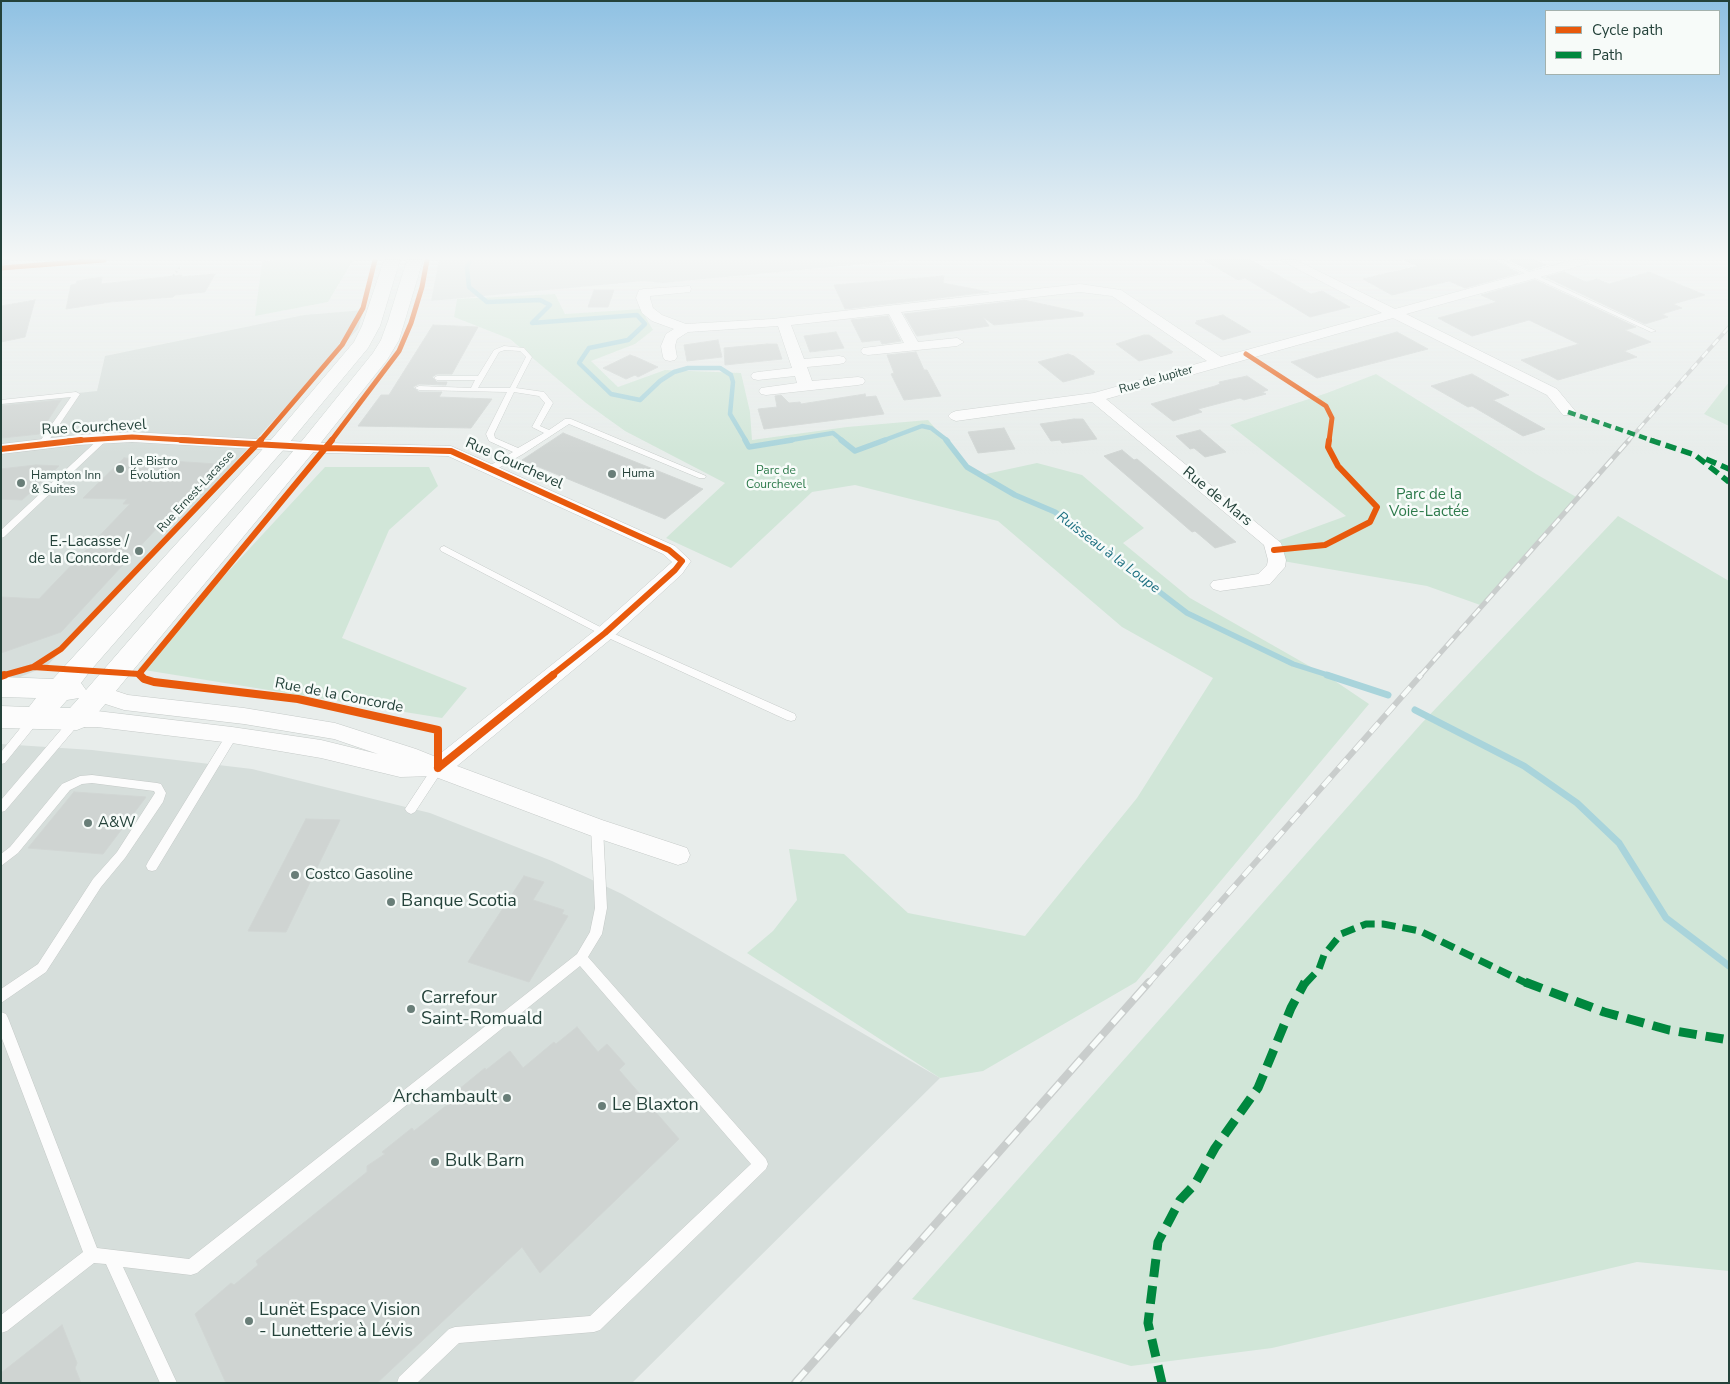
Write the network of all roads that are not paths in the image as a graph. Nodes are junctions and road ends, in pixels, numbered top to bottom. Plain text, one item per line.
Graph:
1 (371, 325) edge
2 (395, 325) edge
3 (675, 325) edge
4 (738, 325) edge
5 (779, 325) edge
6 (901, 325) edge
7 (1163, 325) edge
8 (1355, 325) edge
9 (1415, 325) edge
10 (1639, 325) edge
11 (685, 328) junction
12 (1653, 331) dead end
13 (957, 342) dead end
14 (912, 346) junction
15 (868, 351) dead end
16 (670, 357) dead end
17 (839, 360) dead end
18 (1218, 362) junction
19 (799, 368) junction
20 (758, 376) dead end
21 (437, 378) dead end
22 (480, 378) junction
23 (858, 381) dead end
24 (806, 386) junction
25 (419, 388) dead end
26 (473, 390) junction
27 (512, 390) junction
28 (766, 391) dead end
29 (1095, 397) junction
30 (1, 402) edge
31 (1568, 412) dead end
32 (956, 416) dead end
33 (550, 433) junction
34 (105, 438) junction
35 (42, 444) junction
36 (276, 445) junction
37 (308, 446) junction
38 (1, 449) edge
39 (520, 452) junction
40 (492, 468) junction
41 (702, 476) dead end
42 (1, 535) edge
43 (444, 549) dead end
44 (1220, 585) dead end
45 (605, 632) junction
46 (1, 687) edge
47 (60, 688) junction
48 (98, 693) junction
49 (1, 717) edge
50 (790, 717) dead end
51 (36, 718) junction
52 (77, 719) junction
53 (232, 735) junction
54 (1, 760) edge
55 (438, 768) junction
56 (1, 808) edge
57 (411, 809) dead end
58 (597, 828) junction
59 (678, 855) dead end
60 (1, 861) edge
61 (152, 866) dead end
62 (581, 958) junction
63 (1, 997) edge
64 (1, 1018) edge
65 (92, 1255) junction
66 (112, 1258) junction
67 (1, 1325) edge
68 (169, 1383) edge
69 (405, 1383) edge

1 - 36 street, Rue Ernest-Lacasse
2 - 37 street
3 - 11 street
4 - 11 street
5 - 19 street
6 - 14 street
7 - 18 street
8 - 18 street, Rue de Jupiter
9 - 31 street
10 - 12 lane
11 - 16 street
13 - 14 street
14 - 15 street
17 - 19 street
18 - 29 street, Rue de Jupiter
19 - 20 street
19 - 24 street
21 - 22 lane
22 - 26 lane
22 - 27 lane
23 - 24 street
24 - 28 street
25 - 26 lane
26 - 27 lane
27 - 33 lane
27 - 39 lane
29 - 32 street, Rue de Jupiter
29 - 44 street, Rue de Mars
30 - 35 lane
33 - 39 lane
33 - 41 lane
34 - 35 street, Rue Courchevel
34 - 36 street, Rue Courchevel
34 - 42 lane
35 - 38 street, Rue Courchevel
36 - 37 street, Rue Courchevel
36 - 47 street, Rue Ernest-Lacasse
37 - 40 street, Rue Courchevel
37 - 48 street
39 - 40 lane
40 - 45 street, Rue Courchevel
43 - 45 lane
45 - 50 lane
45 - 55 street, Rue Courchevel
46 - 47 street
47 - 48 street
47 - 51 street, Rue Ernest-Lacasse
48 - 52 street
48 - 55 street
49 - 51 street
51 - 52 street
51 - 54 lane, Rue Ernest-Lacasse
52 - 53 street
52 - 56 lane
53 - 55 street
53 - 61 lane
55 - 57 lane
55 - 58 street
58 - 59 street
58 - 62 lane
60 - 63 lane
62 - 66 lane
62 - 69 lane
64 - 65 lane
65 - 66 lane
65 - 67 lane
66 - 68 lane

